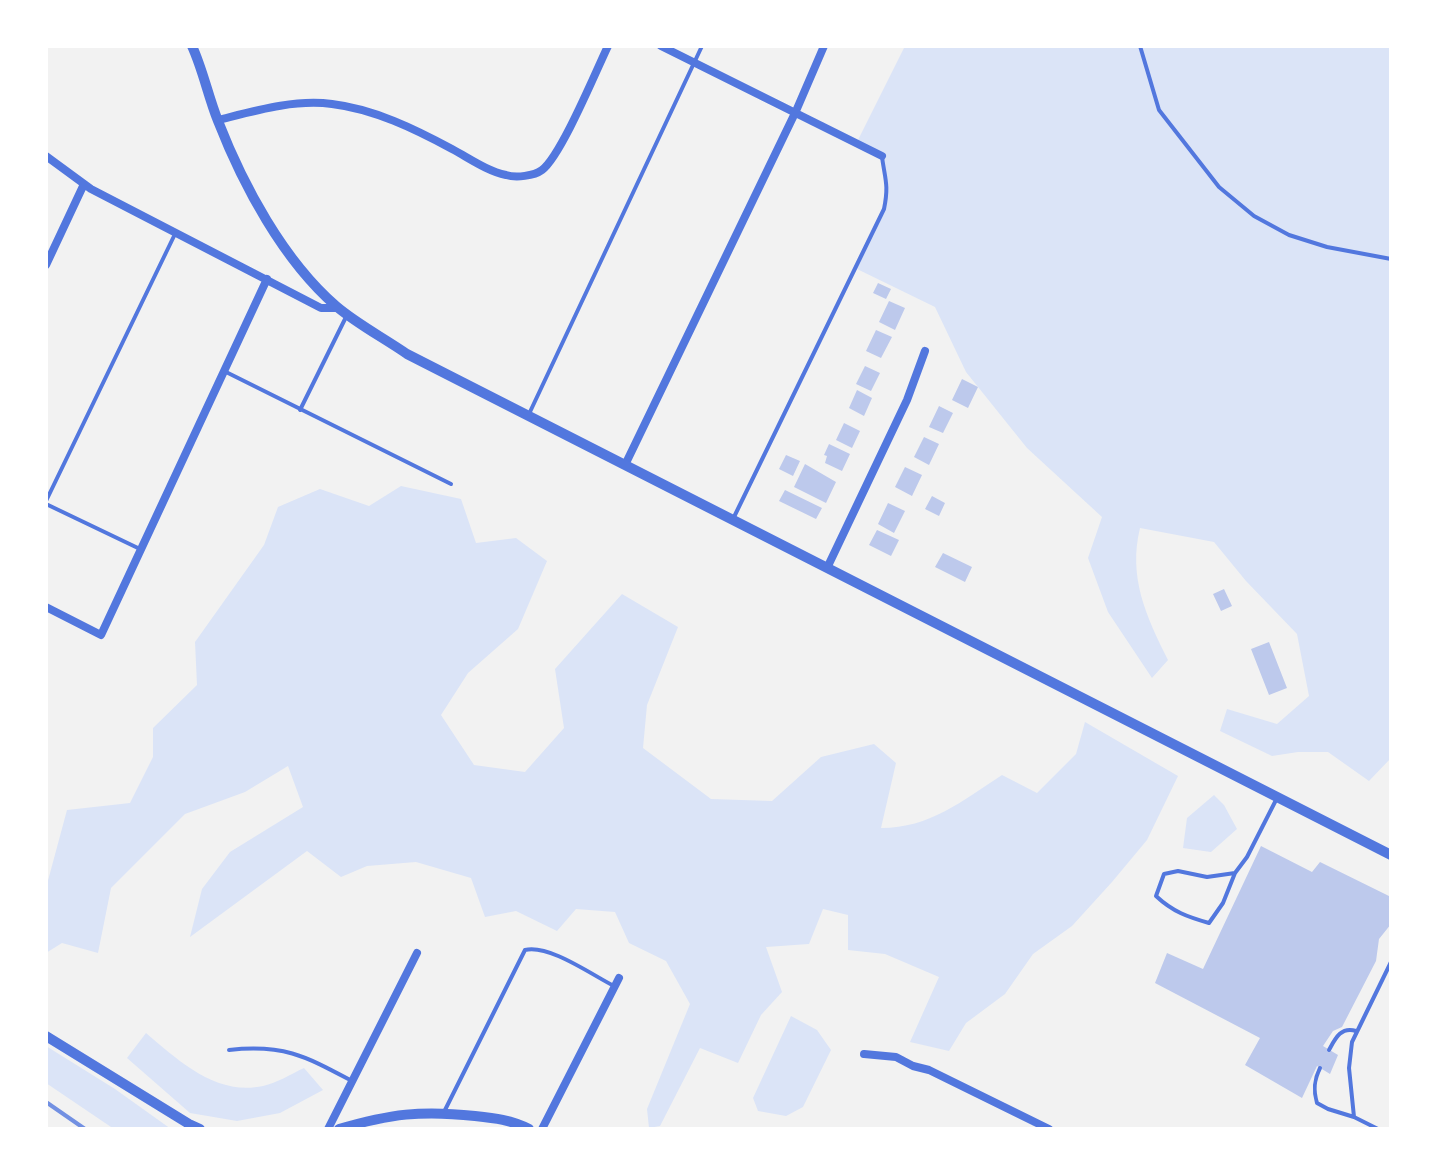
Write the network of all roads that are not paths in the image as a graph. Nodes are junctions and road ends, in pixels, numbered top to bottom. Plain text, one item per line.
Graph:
1 (192, 46) edge
2 (608, 46) edge
3 (661, 46) edge
4 (702, 46) edge
5 (824, 46) edge
6 (1140, 46) edge
7 (694, 62) junction
8 (796, 111) junction
9 (218, 120) junction
10 (46, 156) edge
11 (882, 156) joint
12 (84, 184) junction
13 (176, 231) junction
14 (1391, 259) edge
15 (46, 265) edge
16 (267, 279) junction
17 (343, 311) junction
18 (925, 351) dead end
19 (223, 370) junction
20 (300, 410) junction
21 (528, 416) junction
22 (625, 465) junction
23 (451, 484) dead end
24 (46, 502) edge
25 (733, 519) junction
26 (140, 549) junction
27 (828, 566) junction
28 (46, 607) edge
29 (1277, 798) junction
30 (1391, 855) edge
31 (1235, 873) junction
32 (417, 953) dead end
33 (1391, 962) edge
34 (617, 982) joint
35 (1357, 1032) junction
36 (46, 1036) edge
37 (229, 1050) dead end
38 (1329, 1050) dead end
39 (864, 1054) dead end
40 (1320, 1068) dead end
41 (352, 1081) junction
42 (444, 1112) junction
43 (1354, 1117) junction
44 (200, 1129) edge
45 (328, 1129) edge
46 (339, 1129) edge
47 (529, 1129) edge
48 (542, 1129) edge
49 (1049, 1129) edge
50 (1378, 1129) edge

1 - 9 street
2 - 9 street
3 - 7 street
4 - 7 lane
5 - 8 street
6 - 14 lane
7 - 8 street
7 - 21 lane
8 - 11 street
8 - 22 street
9 - 17 street
10 - 12 street
11 - 25 lane
12 - 13 street
12 - 15 street
13 - 16 street
13 - 24 lane
16 - 17 street
16 - 19 street
17 - 20 lane
17 - 21 street
18 - 27 street
19 - 20 lane
19 - 26 street
20 - 23 lane
21 - 22 street
22 - 25 street
24 - 26 lane
25 - 27 street
26 - 28 street
27 - 29 street
29 - 30 street
29 - 31 lane
31 - 31 lane
32 - 41 street
33 - 35 lane
34 - 42 lane
34 - 48 street
35 - 38 lane
35 - 43 lane
36 - 44 street
37 - 41 lane
39 - 49 street
40 - 43 lane
41 - 45 street
42 - 46 street
42 - 47 street
43 - 50 lane

